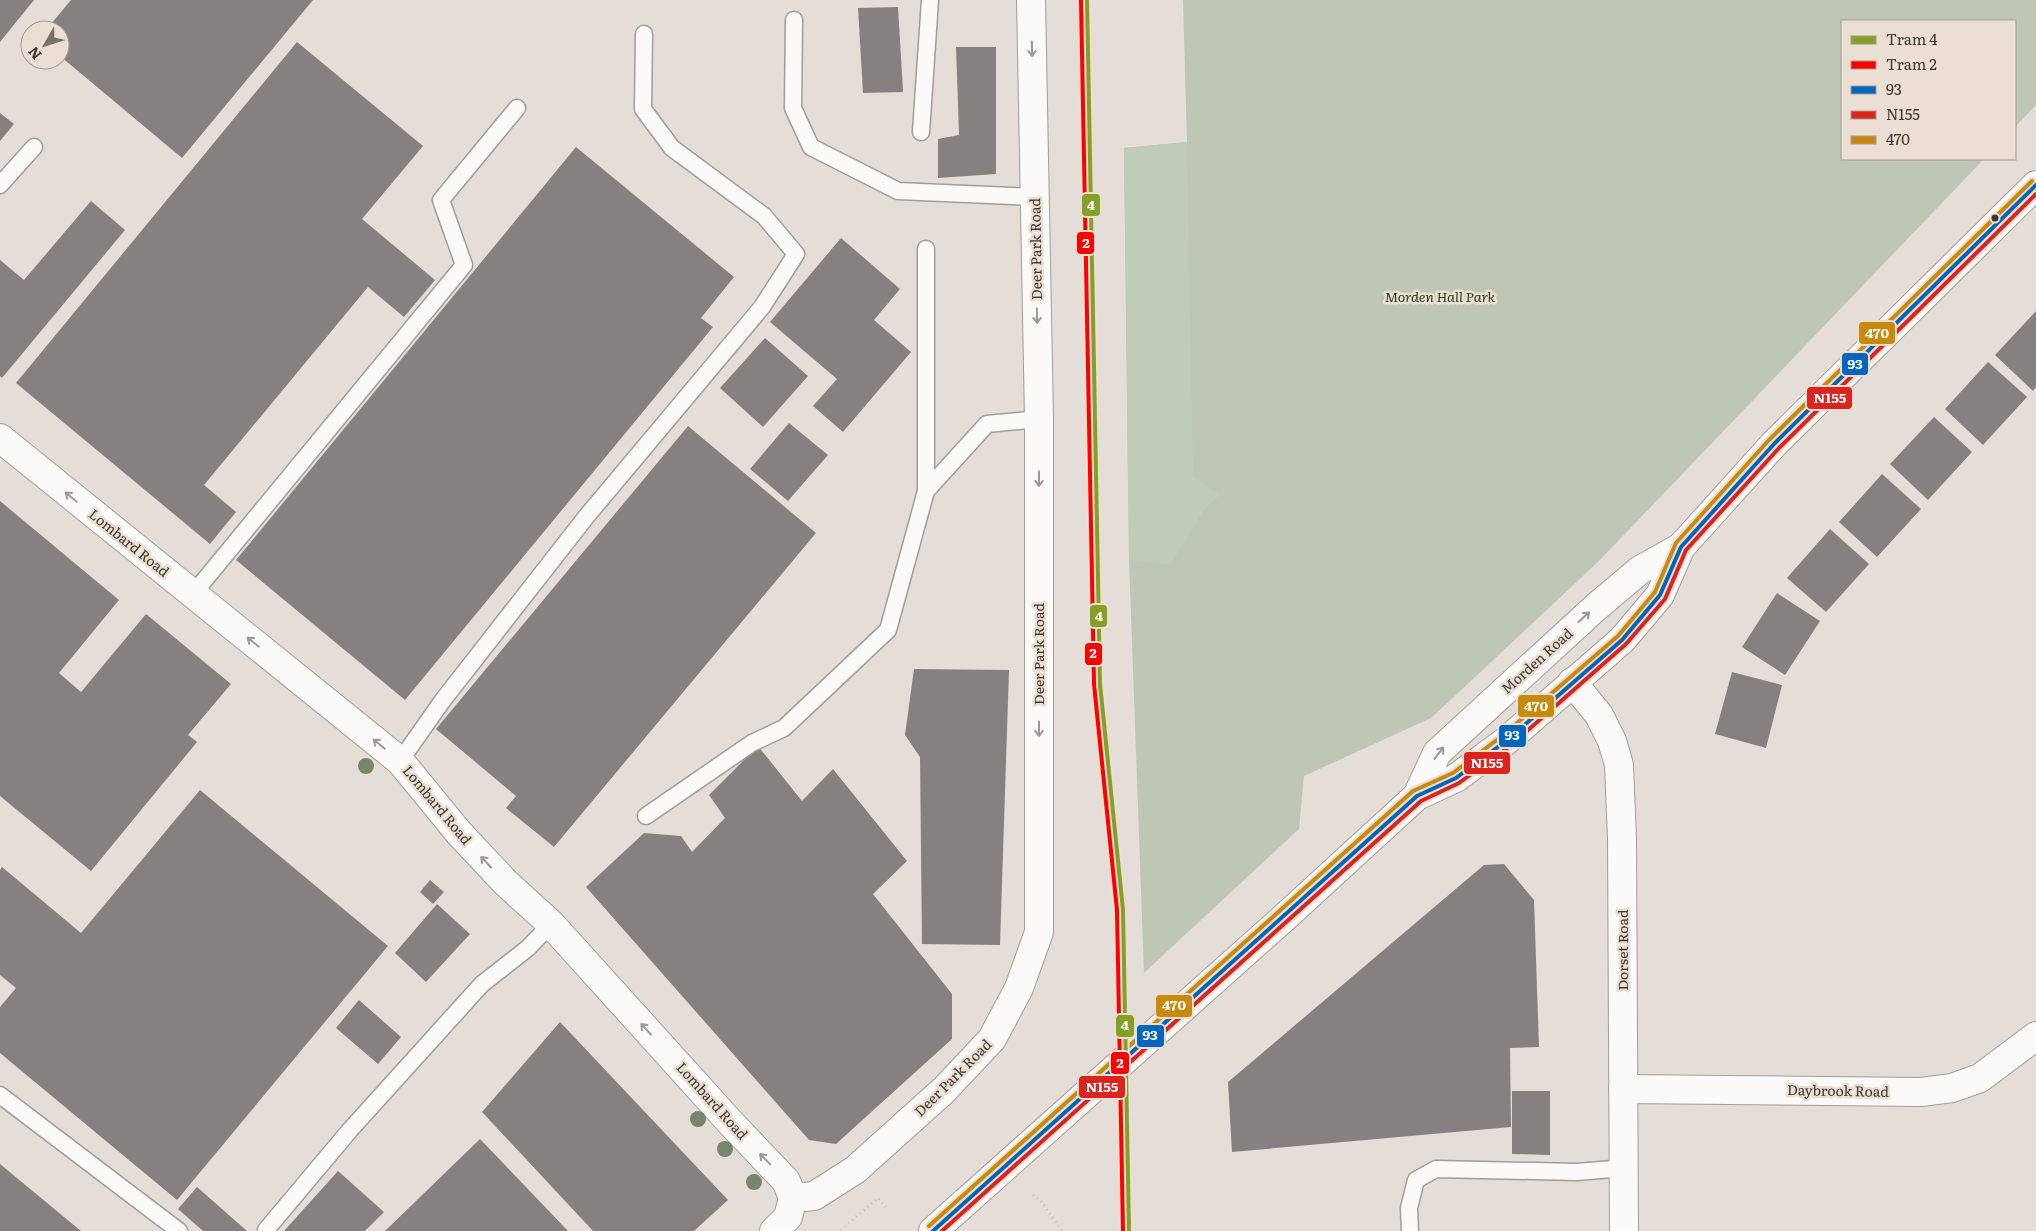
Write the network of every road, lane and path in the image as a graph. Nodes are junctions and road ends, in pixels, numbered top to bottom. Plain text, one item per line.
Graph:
1 (930, 0) edge
2 (1031, 0) edge
3 (1199, 0) edge
4 (1389, 0) edge
5 (1613, 0) edge
6 (1848, 0) edge
7 (794, 20) dead end
8 (644, 34) dead end
9 (1766, 81) junction
10 (516, 108) dead end
11 (921, 132) dead end
12 (34, 147) dead end
13 (1385, 153) junction
14 (0, 185) edge
15 (2036, 185) edge
16 (1035, 197) junction
17 (926, 249) dead end
18 (1625, 268) junction
19 (1039, 419) junction
20 (0, 438) edge
21 (1382, 480) junction
22 (926, 491) junction
23 (1438, 505) junction
24 (1681, 547) junction
25 (1400, 577) junction
26 (193, 594) junction
27 (1418, 657) junction
28 (1572, 682) junction
29 (1477, 716) junction
30 (400, 760) junction
31 (1417, 796) junction
32 (646, 816) dead end
33 (551, 924) junction
34 (2036, 1036) edge
35 (1623, 1088) junction
36 (0, 1094) edge
37 (1624, 1168) junction
38 (1033, 1194) dead end
39 (793, 1198) junction
40 (888, 1210) dead end
41 (266, 1230) dead end
42 (841, 1230) dead end
43 (179, 1231) edge
44 (774, 1231) edge
45 (933, 1231) edge
46 (1062, 1231) edge
47 (1410, 1231) edge
48 (1624, 1231) edge

1 - 11 lane
2 -> 16 main road, Deer Park Road
3 - 27 path
4 - 13 path
5 - 9 path
6 - 9 path
7 - 16 lane
8 - 30 lane
9 - 18 path
10 - 26 lane
12 - 14 lane
13 - 18 path
13 - 21 path
15 - 24 main road, Morden Road
16 -> 19 main road, Deer Park Road
17 - 22 lane
18 - 23 path
19 - 22 lane
19 -> 39 main road, Deer Park Road
26 -> 20 main road, Lombard Road
21 - 23 path
21 - 25 path
22 - 32 lane
23 - 25 path
24 - 28 main road, Morden Road
29 -> 24 main road, Morden Road
25 - 27 path
30 -> 26 main road, Lombard Road
27 - 29 path
28 - 31 main road, Morden Road
28 - 35 main road, Dorset Road
31 -> 29 main road, Morden Road
33 -> 30 main road, Lombard Road
31 - 45 main road, Morden Road
39 -> 33 main road, Lombard Road
33 - 41 lane
34 - 35 main road, Daybrook Road
35 - 37 main road, Dorset Road
36 - 43 lane
37 - 47 lane
37 - 48 main road, Dorset Road
38 - 46 path
39 - 44 main road
40 - 42 path

